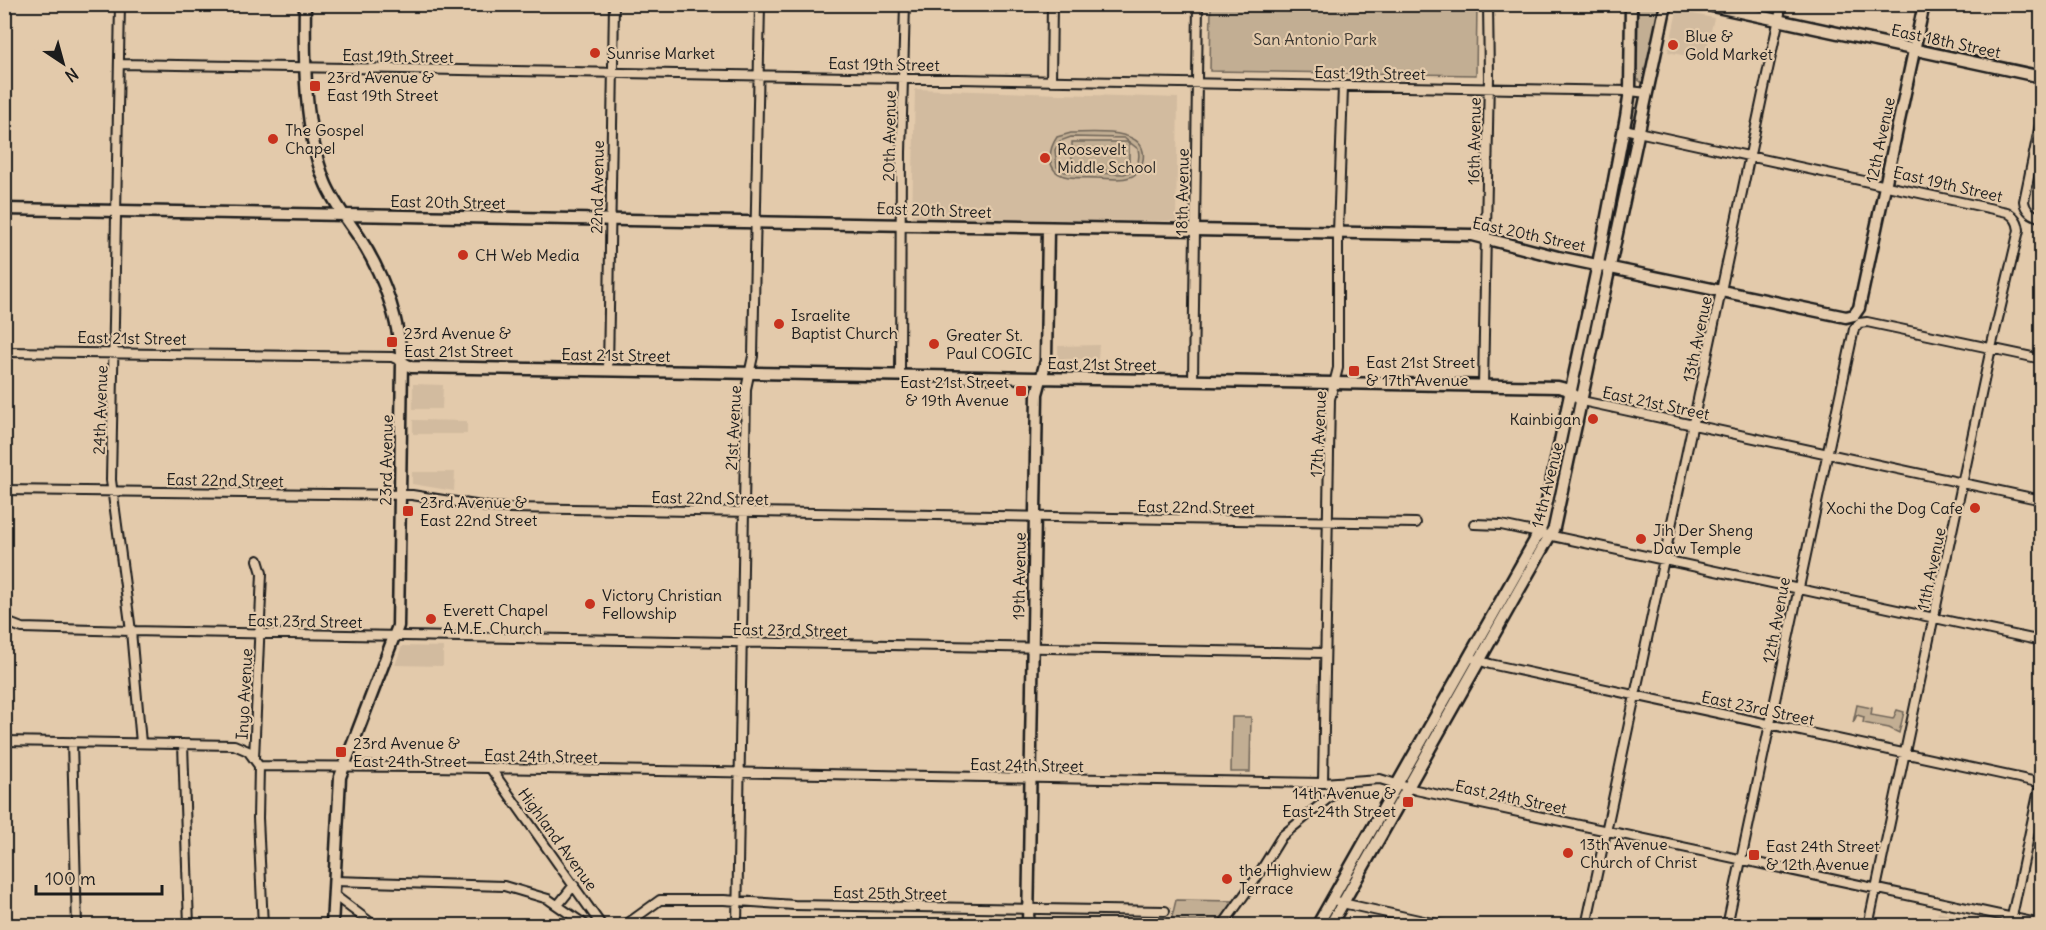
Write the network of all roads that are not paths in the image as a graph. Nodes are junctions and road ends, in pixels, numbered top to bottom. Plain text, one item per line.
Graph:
1 (120, 4) edge
2 (305, 4) edge
3 (614, 4) edge
4 (760, 4) edge
5 (905, 4) edge
6 (1052, 4) edge
7 (1198, 4) edge
8 (1488, 4) edge
9 (1631, 4) edge
10 (1666, 4) edge
11 (1703, 4) edge
12 (1782, 4) edge
13 (1924, 4) edge
14 (1779, 20) junction
15 (1914, 50) junction
16 (120, 64) junction
17 (304, 68) junction
18 (613, 72) junction
19 (758, 76) junction
20 (2042, 77) edge
21 (904, 78) junction
22 (1051, 81) junction
23 (1198, 83) junction
24 (1343, 86) junction
25 (1489, 89) junction
26 (1630, 91) junction
27 (1647, 93) junction
28 (2042, 115) edge
29 (1624, 129) junction
30 (1638, 131) junction
31 (1751, 156) junction
32 (1886, 184) junction
33 (4, 209) edge
34 (118, 210) junction
35 (343, 215) junction
36 (2042, 218) edge
37 (610, 219) junction
38 (2016, 219) joint
39 (756, 221) junction
40 (901, 224) junction
41 (1048, 228) junction
42 (1194, 230) junction
43 (1338, 233) junction
44 (1485, 239) junction
45 (1598, 264) junction
46 (1611, 267) junction
47 (1722, 291) junction
48 (1857, 319) junction
49 (1991, 348) junction
50 (4, 352) edge
51 (115, 352) junction
52 (2042, 359) edge
53 (402, 362) junction
54 (608, 370) junction
55 (750, 372) junction
56 (900, 375) junction
57 (1041, 378) junction
58 (1192, 381) junction
59 (1334, 383) junction
60 (1483, 386) junction
61 (1570, 392) junction
62 (1582, 401) junction
63 (1692, 425) junction
64 (1828, 454) junction
65 (1962, 483) junction
66 (4, 490) edge
67 (113, 491) junction
68 (400, 496) junction
69 (2042, 500) edge
70 (743, 512) junction
71 (1034, 518) junction
72 (1328, 522) junction
73 (1416, 523) dead end
74 (1474, 524) dead end
75 (1538, 534) junction
76 (1550, 536) junction
77 (258, 560) dead end
78 (1663, 561) junction
79 (1798, 589) junction
80 (1935, 618) junction
81 (4, 621) edge
82 (131, 632) junction
83 (260, 634) junction
84 (394, 636) junction
85 (2042, 641) edge
86 (742, 643) junction
87 (1033, 647) junction
88 (1325, 653) junction
89 (1474, 659) junction
90 (1635, 696) junction
91 (1770, 724) junction
92 (4, 741) edge
93 (72, 742) junction
94 (141, 743) junction
95 (183, 744) junction
96 (1905, 753) junction
97 (254, 758) junction
98 (259, 766) junction
99 (344, 766) junction
100 (491, 769) junction
101 (739, 773) junction
102 (1031, 778) junction
103 (2041, 780) edge
104 (1323, 783) junction
105 (1341, 783) junction
106 (1403, 786) junction
107 (1606, 831) junction
108 (1741, 859) junction
109 (334, 881) junction
110 (574, 885) junction
111 (1876, 888) junction
112 (334, 895) junction
113 (1337, 901) junction
114 (737, 902) junction
115 (558, 905) junction
116 (1028, 910) junction
117 (1165, 911) dead end
118 (2011, 921) edge
119 (2042, 924) edge
120 (77, 926) edge
121 (189, 926) edge
122 (262, 926) edge
123 (332, 926) edge
124 (375, 926) edge
125 (587, 926) edge
126 (602, 926) edge
127 (624, 926) edge
128 (737, 926) edge
129 (1028, 926) edge
130 (1222, 926) edge
131 (1317, 926) edge
132 (1330, 926) edge
133 (1446, 926) edge
134 (1586, 926) edge
135 (1727, 926) edge
136 (1868, 926) edge

1 - 16 street, 24th Avenue
2 - 17 street, 23rd Avenue
3 - 18 street, 22nd Avenue
4 - 19 street, 21st Avenue
5 - 21 street, 20th Avenue
6 - 22 street
7 - 23 street, 18th Avenue
8 - 25 street, 16th Avenue
9 - 26 street, 14th Avenue
10 - 27 street, 14th Avenue
11 - 14 street, East 18th Street
12 - 14 street, 13th Avenue
13 - 15 street, 12th Avenue
14 - 15 street, East 18th Street
14 - 31 street, 13th Avenue
15 - 20 street, East 18th Street
15 - 32 street, 12th Avenue
16 - 17 street, East 19th Street
16 - 34 street, 24th Avenue
17 - 18 street, East 19th Street
17 - 35 street, 23rd Avenue
18 - 19 street, East 19th Street
18 - 37 street, 22nd Avenue
19 - 21 street, East 19th Street
19 - 39 street, 21st Avenue
21 - 22 street, East 19th Street
21 - 40 street, 20th Avenue
22 - 23 street, East 19th Street
23 - 24 street, East 19th Street
23 - 42 street, 18th Avenue
24 - 25 street, East 19th Street
24 - 43 street, 17th Avenue
25 - 26 street, East 19th Street
25 - 44 street, 16th Avenue
26 - 27 street, East 19th Street
26 - 29 street, 14th Avenue
27 - 30 street, 14th Avenue
28 - 36 street
29 - 30 street, East 19th Street
29 - 45 street, 14th Avenue
30 - 31 street, East 19th Street
30 - 46 street, 14th Avenue
31 - 32 street, East 19th Street
31 - 47 street, 13th Avenue
32 - 38 street, East 19th Street
32 - 48 street, 12th Avenue
33 - 34 street, East 20th Street
34 - 35 street, East 20th Street
34 - 51 street, 24th Avenue
35 - 37 street, East 20th Street
35 - 53 street, 23rd Avenue
37 - 39 street, East 20th Street
37 - 54 street, 22nd Avenue
38 - 49 street, 11th Avenue
39 - 40 street, East 20th Street
39 - 55 street, 21st Avenue
40 - 41 street, East 20th Street
40 - 56 street, 20th Avenue
41 - 42 street, East 20th Street
41 - 57 street, 19th Avenue
42 - 43 street, East 20th Street
42 - 58 street, 18th Avenue
43 - 44 street, East 20th Street
43 - 59 street, 17th Avenue
44 - 45 street, East 20th Street
44 - 60 street, 16th Avenue
45 - 46 street, East 20th Street
45 - 61 street, 14th Avenue
46 - 47 street, East 20th Street
46 - 62 street, 14th Avenue
47 - 48 street, East 20th Street
47 - 63 street, 13th Avenue
48 - 49 street, East 20th Street
48 - 64 street, 12th Avenue
49 - 52 street, East 20th Street
49 - 65 street, 11th Avenue
50 - 51 street, East 21st Street
51 - 53 street, East 21st Street
51 - 67 street, 24th Avenue
53 - 54 street, East 21st Street
53 - 68 street, 23rd Avenue
54 - 55 street, East 21st Street
55 - 56 street, East 21st Street
55 - 70 street, 21st Avenue
56 - 57 street, East 21st Street
57 - 58 street, East 21st Street
57 - 71 street, 19th Avenue
58 - 59 street, East 21st Street
59 - 60 street, East 21st Street
59 - 72 street, 17th Avenue
60 - 61 street, East 21st Street
61 - 62 street, East 21st Street
61 - 75 street, 14th Avenue
62 - 63 street, East 21st Street
62 - 76 street, 14th Avenue
63 - 64 street, East 21st Street
63 - 78 street, 13th Avenue
64 - 65 street, East 21st Street
64 - 79 street, 12th Avenue
65 - 69 street, East 21st Street
65 - 80 street, 11th Avenue
66 - 67 street, East 22nd Street
67 - 68 street, East 22nd Street
67 - 82 street, 24th Avenue
68 - 70 street, East 22nd Street
68 - 84 street, 23rd Avenue
70 - 71 street, East 22nd Street
70 - 86 street, 21st Avenue
71 - 72 street, East 22nd Street
71 - 87 street, 19th Avenue
72 - 73 street, East 22nd Street
72 - 88 street, 17th Avenue
74 - 75 street
75 - 76 street
75 - 89 street, 14th Avenue
76 - 78 street
76 - 89 street, 14th Avenue
77 - 83 street, Inyo Avenue
78 - 79 street
78 - 90 street, 13th Avenue
79 - 80 street
79 - 91 street, 12th Avenue
80 - 85 street
80 - 96 street, 11th Avenue
81 - 82 street, East 23rd Street
82 - 83 street, East 23rd Street
82 - 94 street, 24th Avenue
83 - 84 street, East 23rd Street
83 - 97 street, Inyo Avenue
84 - 86 street, East 23rd Street
84 - 99 street, 23rd Avenue
86 - 87 street, East 23rd Street
86 - 101 street, 21st Avenue
87 - 88 street, East 23rd Street
87 - 102 street, 19th Avenue
88 - 104 street, 17th Avenue
89 - 90 street, East 23rd Street
89 - 106 street, 14th Avenue
90 - 91 street, East 23rd Street
90 - 107 street, 13th Avenue
91 - 96 street, East 23rd Street
91 - 108 street, 12th Avenue
92 - 93 street
93 - 94 street
93 - 120 street
94 - 95 street
95 - 97 street
95 - 121 street
96 - 103 street, East 23rd Street
96 - 111 street, 11th Avenue
97 - 98 street
98 - 99 street, East 24th Street
98 - 122 street
99 - 100 street, East 24th Street
99 - 109 street, 23rd Avenue
100 - 101 street, East 24th Street
100 - 110 street, Highland Avenue
101 - 102 street, East 24th Street
101 - 114 street, 21st Avenue
102 - 104 street, East 24th Street
102 - 116 street, 19th Avenue
103 - 118 street
104 - 105 street, East 24th Street
105 - 106 street, East 24th Street
105 - 130 street
106 - 107 street, East 24th Street
106 - 113 street, 14th Avenue
107 - 108 street, East 24th Street
107 - 134 street, 13th Avenue
108 - 111 street, East 24th Street
108 - 135 street, 12th Avenue
109 - 112 street, 23rd Avenue
109 - 115 street
110 - 115 street
110 - 126 street, Highland Avenue
111 - 118 street, East 24th Street
111 - 136 street, 11th Avenue
112 - 123 street, 23rd Avenue
112 - 124 street
113 - 131 street, 14th Avenue
113 - 132 street, 14th Avenue
113 - 133 street
114 - 116 street, East 25th Street
114 - 127 street, East 25th Street
114 - 128 street, 21st Avenue
115 - 125 street
116 - 117 street, East 25th Street
116 - 129 street, 19th Avenue
118 - 119 street, East 24th Street

